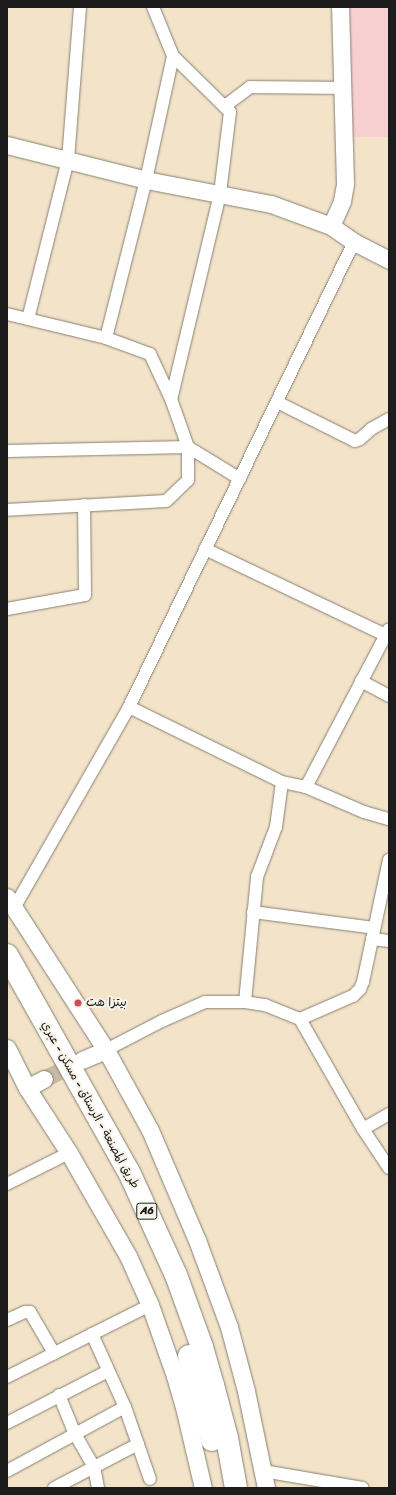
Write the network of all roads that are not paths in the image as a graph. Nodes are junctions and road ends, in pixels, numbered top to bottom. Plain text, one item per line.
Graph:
1 (80, 7) edge
2 (153, 7) edge
3 (340, 7) edge
4 (173, 56) junction
5 (342, 88) junction
6 (225, 106) junction
7 (7, 145) edge
8 (68, 160) junction
9 (146, 180) junction
10 (220, 194) junction
11 (331, 226) junction
12 (354, 242) junction
13 (389, 260) edge
14 (7, 314) edge
15 (28, 319) junction
16 (106, 338) junction
17 (170, 399) junction
18 (277, 402) junction
19 (389, 419) edge
20 (188, 447) junction
21 (7, 451) edge
22 (240, 479) junction
23 (84, 505) junction
24 (7, 510) edge
25 (205, 549) junction
26 (7, 609) edge
27 (387, 632) edge
28 (361, 681) junction
29 (389, 696) edge
30 (129, 706) junction
31 (282, 782) junction
32 (306, 787) junction
33 (389, 819) edge
34 (389, 860) edge
35 (385, 894) edge
36 (11, 903) edge
37 (253, 912) junction
38 (373, 934) junction
39 (389, 941) edge
40 (7, 955) edge
41 (7, 985) edge
42 (245, 1002) junction
43 (300, 1019) junction
44 (7, 1048) edge
45 (106, 1050) junction
46 (82, 1060) tunnel mouth
47 (44, 1079) tunnel mouth
48 (27, 1088) junction
49 (389, 1114) edge
50 (363, 1129) junction
51 (69, 1153) junction
52 (389, 1168) edge
53 (7, 1184) edge
54 (150, 1305) junction
55 (7, 1320) edge
56 (92, 1334) junction
57 (54, 1353) junction
58 (108, 1371) junction
59 (7, 1377) edge
60 (59, 1395) junction
61 (125, 1407) junction
62 (8, 1421) edge
63 (75, 1434) junction
64 (138, 1444) junction
65 (94, 1467) junction
66 (7, 1471) edge
67 (263, 1471) junction
68 (150, 1479) dead end
69 (54, 1488) edge
70 (98, 1488) edge
71 (203, 1488) edge
72 (221, 1488) edge
73 (236, 1488) edge
74 (266, 1488) edge
75 (363, 1488) edge

1 - 8 street
2 - 4 street
3 - 5 street
4 - 6 street
4 - 9 street
5 - 6 street
5 - 11 street
6 - 10 street
7 - 8 street
8 - 9 street
8 - 15 street
9 - 10 street
9 - 16 street
10 - 11 street
10 - 17 street
11 - 12 street
12 - 13 street
12 - 18 street
14 - 15 street
15 - 16 street
16 - 17 street
17 - 20 street
18 - 19 street
18 - 22 street
20 - 21 street
20 - 22 street
20 - 23 street
22 - 25 street
23 - 24 street
23 - 26 street
25 - 27 street
25 - 30 street
27 - 28 street
28 - 29 street
28 - 32 street
30 - 31 street
30 - 36 street
31 - 32 street
31 - 37 street
32 - 33 street
34 - 35 street
35 - 38 street
36 - 45 street
37 - 38 street
37 - 42 street
38 - 39 street
38 - 43 street
40 - 73 highway, طريق المصنعة - الرستاق - مسكن - عبري / A6
41 - 72 highway, طريق المصنعة - الرستاق - مسكن - عبري / A6
42 - 43 street
42 - 45 street
43 - 50 street
44 - 48 street
45 - 46 street
45 - 67 street
47 - 48 street
48 - 51 street
49 - 50 street
50 - 52 street
51 - 53 street
51 - 54 street
54 - 56 street
54 - 71 street
55 - 57 street
56 - 57 street
56 - 58 street
57 - 59 street
58 - 60 street
58 - 61 street
60 - 62 street
60 - 63 street
61 - 63 street
61 - 64 street
63 - 65 street
63 - 66 street
64 - 65 street
64 - 68 street
65 - 69 street
65 - 70 street
67 - 74 street
67 - 75 street

